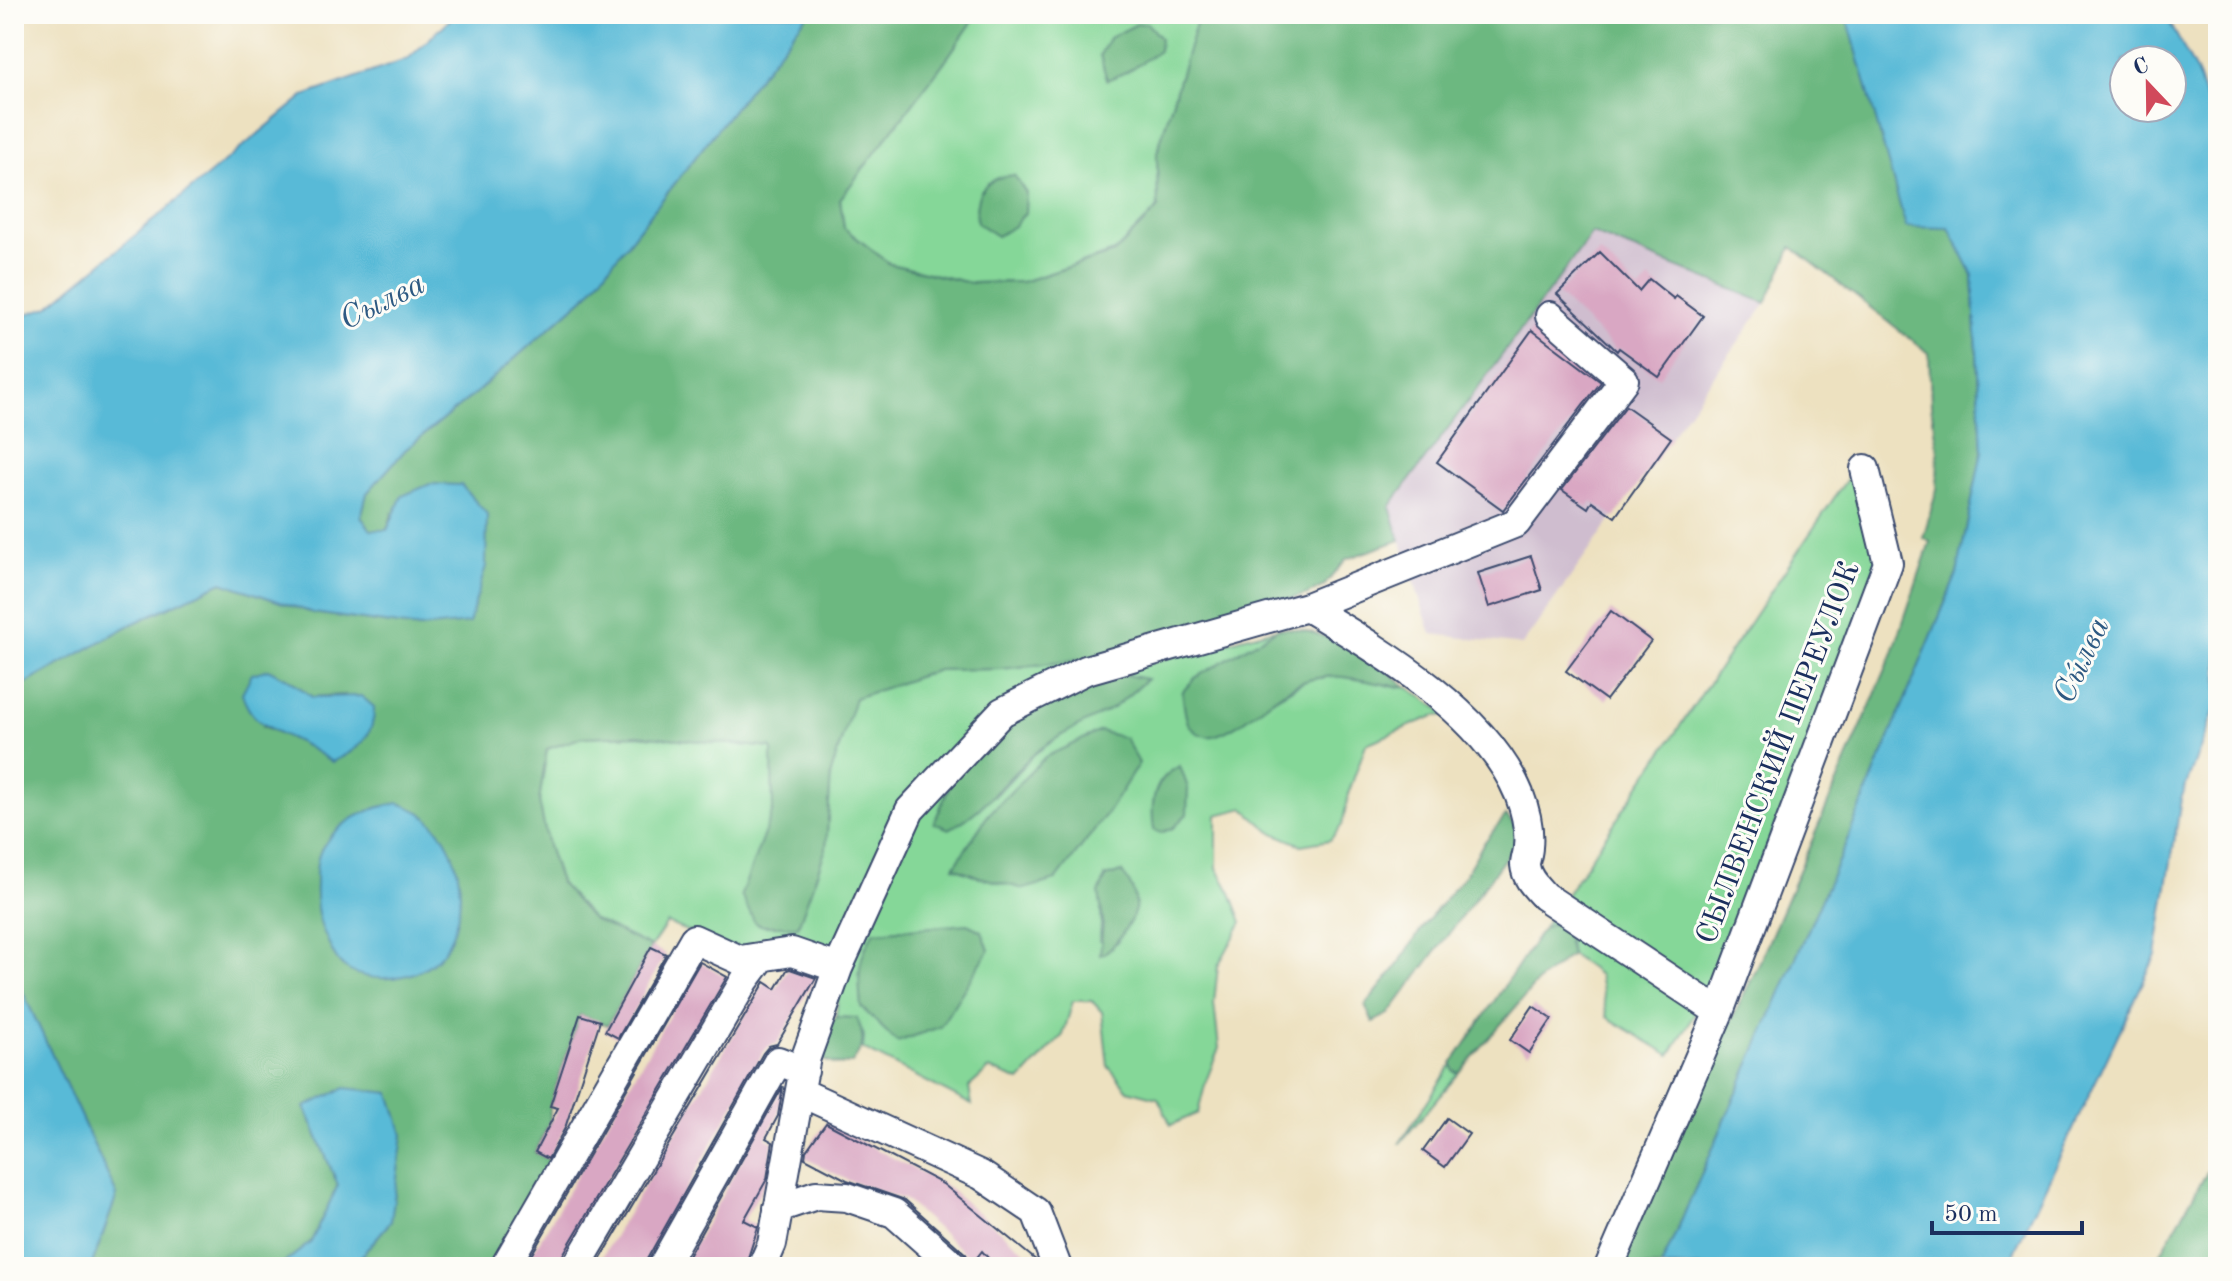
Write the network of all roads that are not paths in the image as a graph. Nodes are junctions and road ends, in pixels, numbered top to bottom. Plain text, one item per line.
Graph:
1 (1550, 316) dead end
2 (1865, 469) dead end
3 (1307, 607) junction
4 (762, 957) junction
5 (838, 968) junction
6 (1719, 1012) junction
7 (802, 1082) junction
8 (778, 1208) junction
9 (514, 1267) edge
10 (576, 1267) edge
11 (662, 1267) edge
12 (762, 1267) edge
13 (955, 1267) edge
14 (1057, 1267) edge
15 (1609, 1267) edge

1 - 3 street
2 - 6 street, СЫЛВЕНСКИЙ ПЕРЕУЛОК
3 - 5 street
3 - 6 street
4 - 5 street
4 - 9 street
4 - 10 street
5 - 7 street
6 - 15 street, СЫЛВЕНСКИЙ ПЕРЕУЛОК
7 - 8 street
7 - 11 street
7 - 14 street
8 - 12 street
8 - 13 street

